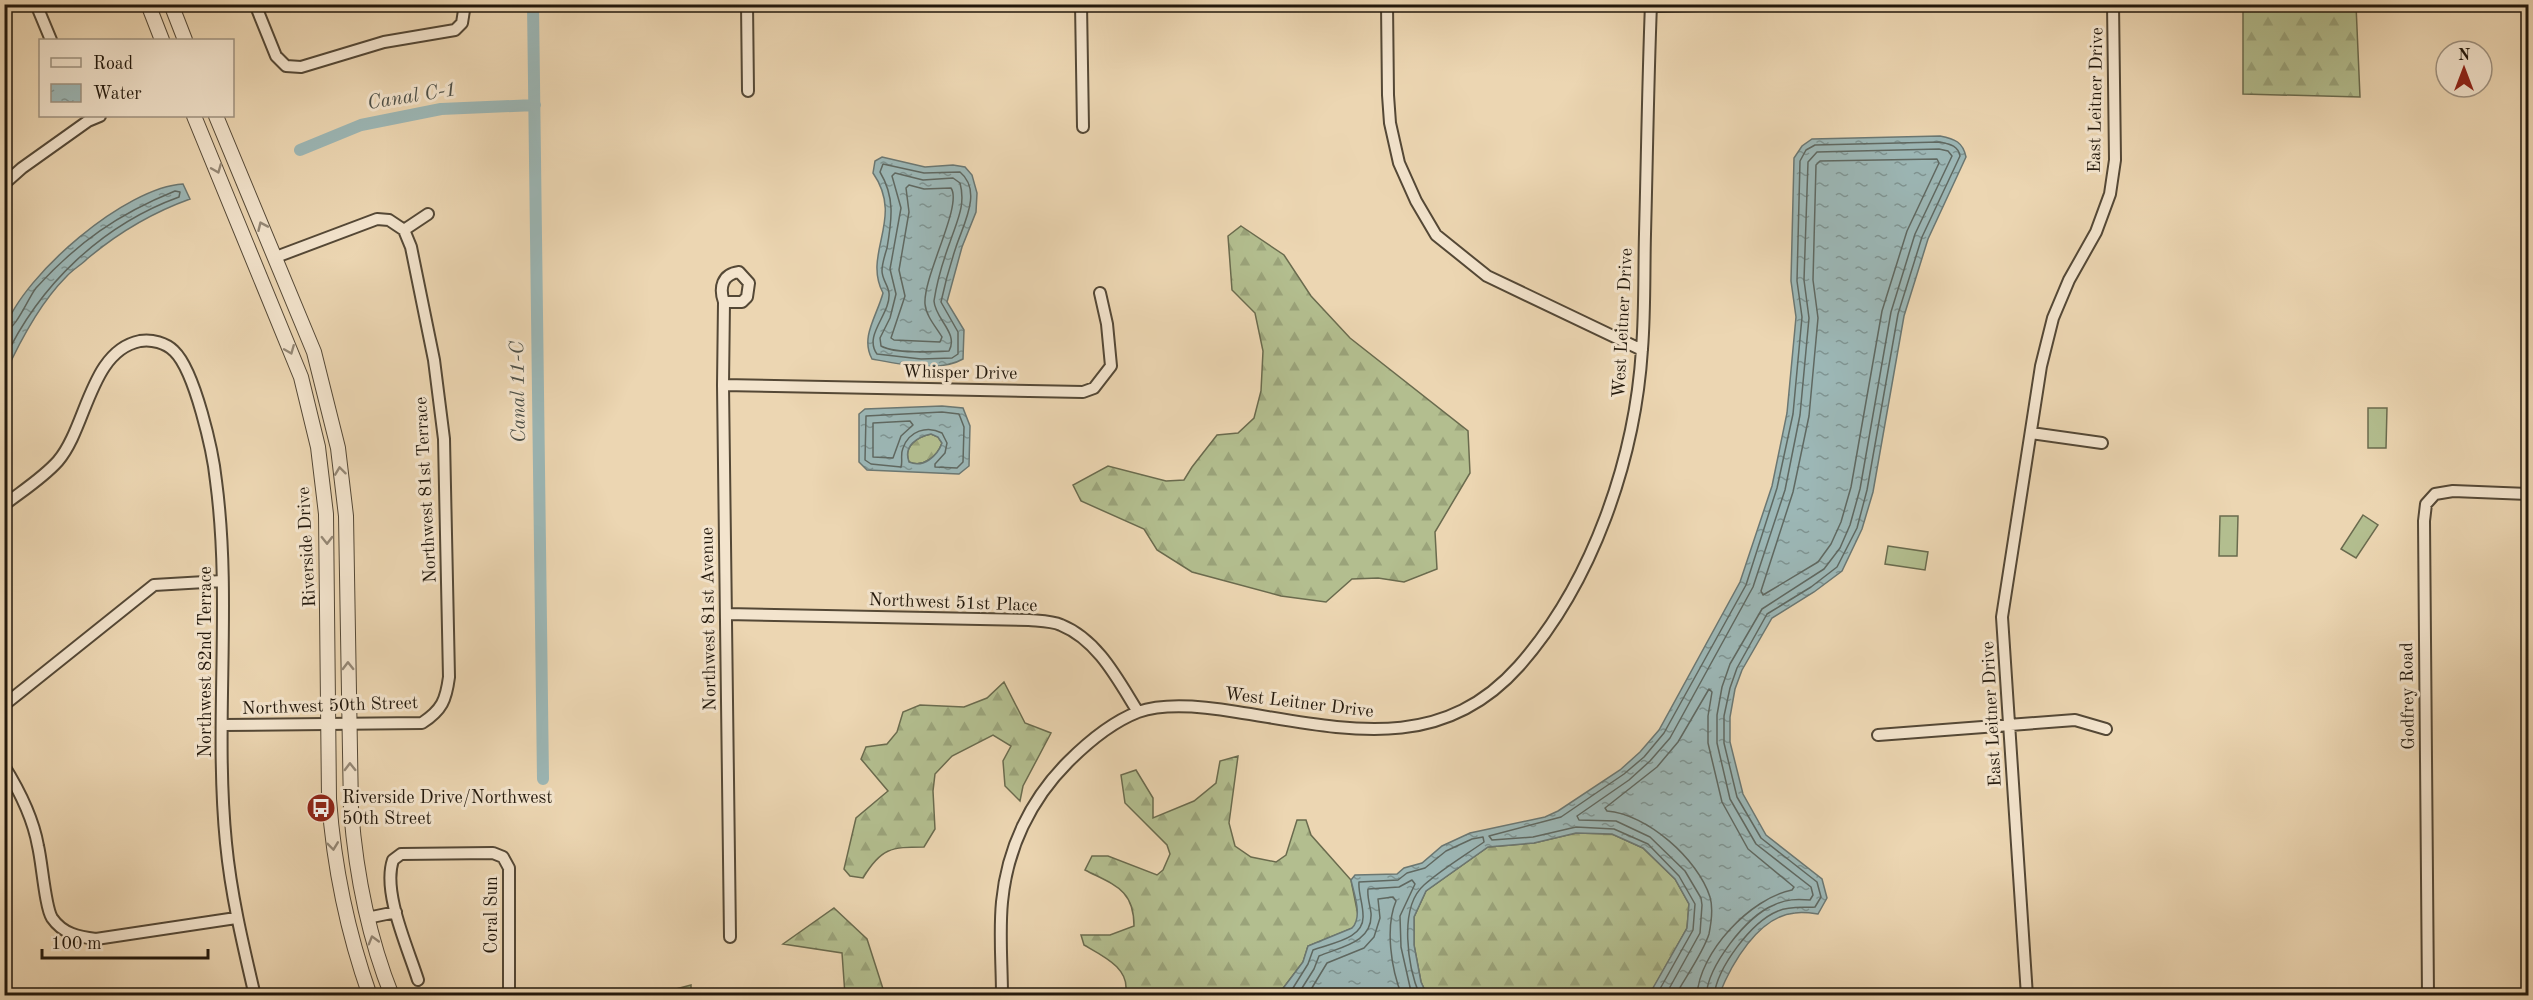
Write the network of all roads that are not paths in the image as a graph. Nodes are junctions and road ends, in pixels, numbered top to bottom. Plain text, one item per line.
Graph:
1 (36, 4) edge
2 (148, 4) edge
3 (171, 4) edge
4 (255, 4) edge
5 (465, 4) edge
6 (747, 4) edge
7 (1081, 4) edge
8 (1387, 4) edge
9 (1749, 4) edge
10 (2113, 4) edge
11 (1651, 5) edge
12 (51, 39) edge
13 (162, 39) edge
14 (185, 39) edge
15 (748, 91) dead end
16 (194, 117) edge
17 (216, 117) edge
18 (87, 118) edge
19 (1083, 127) dead end
20 (4, 184) edge
21 (428, 214) dead end
22 (404, 230) junction
23 (276, 257) junction
24 (1100, 293) dead end
25 (724, 302) dead end
26 (1642, 350) junction
27 (723, 385) junction
28 (2031, 433) junction
29 (2102, 443) dead end
30 (2529, 494) edge
31 (4, 504) edge
32 (222, 581) junction
33 (726, 614) junction
34 (4, 705) edge
35 (1138, 712) junction
36 (436, 714) joint
37 (223, 725) junction
38 (329, 725) junction
39 (349, 725) junction
40 (2008, 725) junction
41 (2106, 729) dead end
42 (1878, 735) dead end
43 (4, 766) edge
44 (396, 912) junction
45 (236, 918) junction
46 (367, 918) junction
47 (730, 937) dead end
48 (418, 980) dead end
49 (255, 996) edge
50 (370, 996) edge
51 (392, 996) edge
52 (509, 996) edge
53 (1002, 996) edge
54 (2026, 996) edge
55 (2428, 996) edge

1 - 12 street
2 - 13 street
3 - 14 street
4 - 5 street
6 - 15 street
7 - 19 street
8 - 26 street
9 - 11 street, West Leitner Drive
10 - 28 street, East Leitner Drive
11 - 26 street, West Leitner Drive
16 -> 38 street, Riverside Drive
23 -> 17 street, Riverside Drive
18 - 20 street
21 - 22 street
22 - 23 street
22 - 36 street, Northwest 81st Terrace
39 -> 23 street, Riverside Drive
24 - 27 street, Whisper Drive
25 - 27 street, Northwest 81st Avenue
26 - 35 street, West Leitner Drive
27 - 33 street, Northwest 81st Avenue
28 - 29 street
28 - 40 street, East Leitner Drive
30 - 55 street, Godfrey Road
31 - 32 street, Northwest 82nd Terrace
32 - 34 street
32 - 37 street, Northwest 82nd Terrace
33 - 35 street, Northwest 51st Place
33 - 47 street, Northwest 81st Avenue
35 - 53 street, West Leitner Drive
36 - 39 street, Northwest 50th Street
37 - 38 street, Northwest 50th Street
37 - 45 street, Northwest 82nd Terrace
38 - 39 street, Northwest 50th Street
38 -> 50 street, Riverside Drive
46 -> 39 street, Riverside Drive
40 - 41 street
40 - 42 street
40 - 54 street, East Leitner Drive
43 - 45 street
44 - 46 street
44 - 48 street, Coral Sun
44 - 52 street, Coral Sun
45 - 49 street, Northwest 82nd Terrace
51 -> 46 street, Riverside Drive

